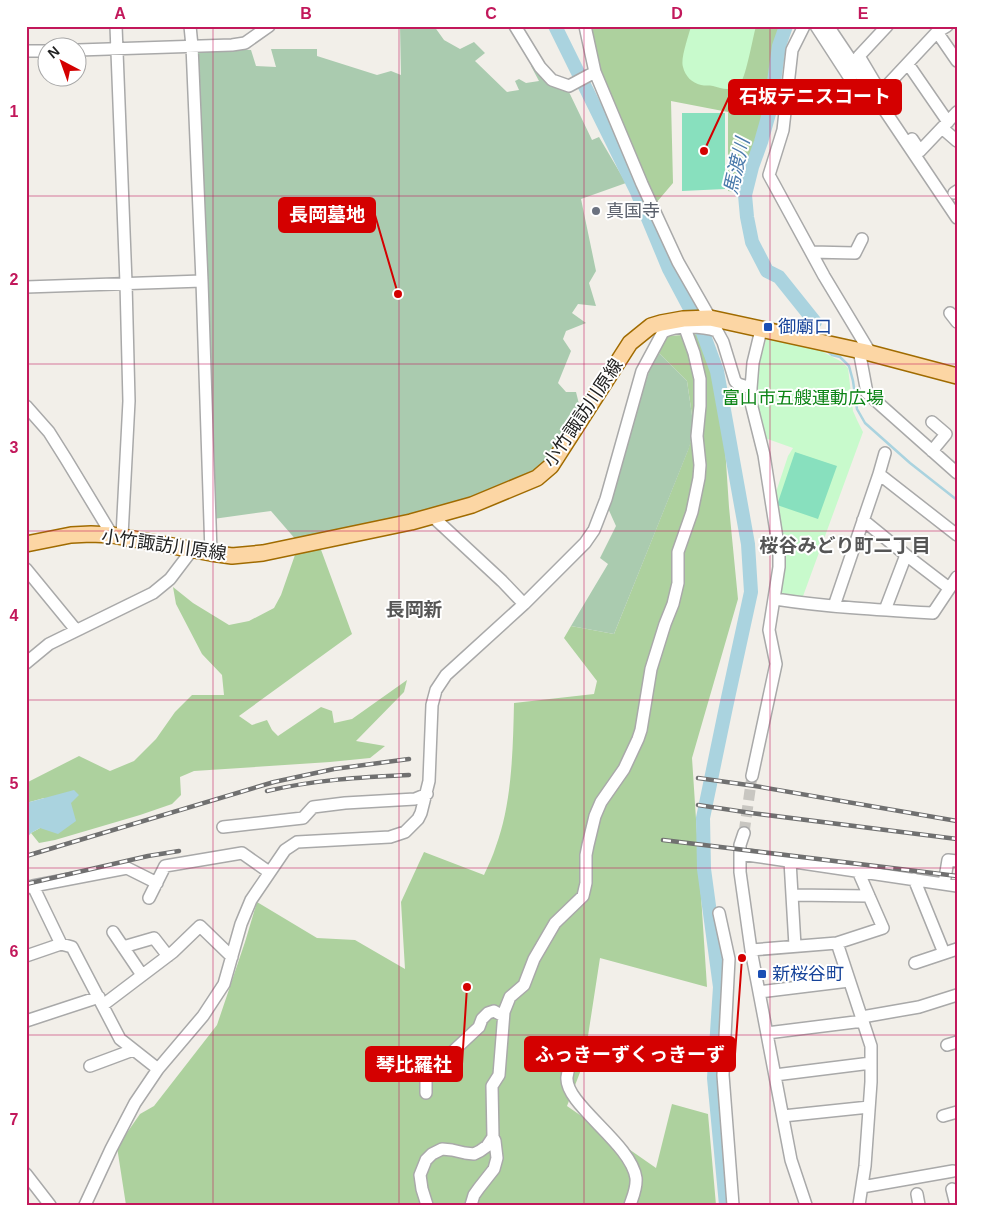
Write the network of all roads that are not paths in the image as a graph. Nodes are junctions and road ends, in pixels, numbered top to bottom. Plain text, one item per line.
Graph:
1 (116, 26) edge
2 (190, 26) edge
3 (269, 26) edge
4 (515, 26) edge
5 (586, 26) edge
6 (804, 26) edge
7 (816, 26) edge
8 (828, 26) edge
9 (887, 26) edge
10 (942, 29) edge
11 (192, 46) junction
12 (116, 48) junction
13 (88, 49) edge
14 (957, 61) edge
15 (908, 64) junction
16 (591, 75) junction
17 (880, 92) junction
18 (880, 105) junction
19 (957, 112) edge
20 (945, 125) junction
21 (957, 141) edge
22 (957, 218) edge
23 (862, 239) dead end
24 (811, 252) junction
25 (202, 281) junction
26 (126, 284) junction
27 (26, 287) edge
28 (707, 318) junction
29 (684, 323) junction
30 (762, 330) junction
31 (865, 352) junction
32 (957, 376) edge
33 (751, 388) junction
34 (26, 406) edge
35 (932, 422) dead end
36 (932, 451) junction
37 (885, 454) dead end
38 (957, 473) edge
39 (879, 474) junction
40 (432, 516) junction
41 (863, 520) junction
42 (957, 534) edge
43 (117, 535) junction
44 (26, 544) edge
45 (192, 550) junction
46 (211, 553) junction
47 (906, 555) junction
48 (26, 569) edge
49 (957, 577) edge
50 (949, 588) junction
51 (775, 599) junction
52 (524, 604) junction
53 (834, 606) junction
54 (885, 610) junction
55 (76, 630) junction
56 (26, 663) edge
57 (752, 776) tunnel mouth
58 (426, 794) junction
59 (223, 827) dead end
60 (744, 833) tunnel mouth
61 (740, 849) junction
62 (790, 861) junction
63 (957, 861) edge
64 (858, 871) junction
65 (269, 872) junction
66 (914, 879) junction
67 (157, 883) junction
68 (944, 884) junction
69 (957, 886) edge
70 (30, 887) edge
71 (792, 895) junction
72 (869, 896) junction
73 (149, 898) dead end
74 (719, 913) dead end
75 (113, 932) dead end
76 (837, 943) junction
77 (61, 944) junction
78 (795, 946) junction
79 (123, 947) junction
80 (957, 949) edge
81 (751, 950) junction
82 (944, 954) junction
83 (26, 956) edge
84 (168, 956) junction
85 (232, 957) junction
86 (915, 963) dead end
87 (142, 975) junction
88 (849, 981) junction
89 (759, 992) junction
90 (957, 995) edge
91 (101, 1001) junction
92 (503, 1016) junction
93 (862, 1019) junction
94 (26, 1021) edge
95 (767, 1033) junction
96 (133, 1050) junction
97 (582, 1050) dead end
98 (871, 1063) junction
99 (90, 1066) dead end
100 (158, 1068) junction
101 (775, 1075) junction
102 (426, 1093) dead end
103 (869, 1107) junction
104 (957, 1112) edge
105 (783, 1116) junction
106 (943, 1116) dead end
107 (493, 1137) junction
108 (953, 1171) dead end
109 (26, 1174) edge
110 (862, 1186) junction
111 (952, 1189) dead end
112 (50, 1205) edge
113 (84, 1205) edge
114 (428, 1205) edge
115 (471, 1205) edge
116 (630, 1205) edge
117 (733, 1205) edge
118 (806, 1205) edge
119 (859, 1205) edge
120 (956, 1205) edge

1 - 12 street
2 - 11 street
3 - 11 street
4 - 16 street
5 - 16 street
6 - 24 street
7 - 18 street
8 - 18 street
9 - 17 street
10 - 14 street
10 - 15 street
11 - 12 street
11 - 25 street
12 - 13 street
12 - 26 street
15 - 17 street
15 - 20 street
16 - 28 street
17 - 20 street
18 - 22 street
19 - 20 street
20 - 21 street
23 - 24 street
24 - 31 street
25 - 26 street
25 - 46 street
26 - 27 street
26 - 43 street
28 - 29 main road, 小竹諏訪川原線
28 - 30 main road, 小竹諏訪川原線
29 - 33 street
29 - 40 main road, 小竹諏訪川原線
29 - 52 street
29 - 92 street
30 - 31 main road, 小竹諏訪川原線
30 - 33 street
31 - 32 main road, 小竹諏訪川原線
31 - 36 street
33 - 51 street
34 - 43 street
35 - 36 street
36 - 38 street
37 - 39 street
39 - 41 street
39 - 42 street
40 - 46 main road, 小竹諏訪川原線
40 - 52 street
41 - 47 street
41 - 53 street
43 - 44 main road, 小竹諏訪川原線
43 - 45 main road, 小竹諏訪川原線
45 - 46 main road, 小竹諏訪川原線
45 - 55 street
47 - 50 street
47 - 54 street
48 - 55 street
49 - 50 street
50 - 54 street
51 - 53 street
51 - 57 street
52 - 58 street
53 - 54 street
55 - 56 street
58 - 59 street
58 - 65 street
60 - 61 street
61 - 62 street
61 - 81 street
62 - 64 street
62 - 71 street
63 - 68 street
64 - 66 street
64 - 72 street
65 - 67 street
65 - 85 street
66 - 68 street
66 - 82 street
67 - 70 street
67 - 73 street
68 - 69 street
70 - 77 street
71 - 72 street
71 - 78 street
72 - 76 street
74 - 117 street
75 - 79 street
76 - 78 street
76 - 88 street
77 - 83 street
77 - 91 street
78 - 81 street
79 - 84 street
79 - 87 street
80 - 82 street
81 - 89 street
82 - 86 street
84 - 85 street
84 - 87 street
85 - 100 street
87 - 91 street
88 - 89 street
88 - 93 street
89 - 95 street
90 - 93 street
91 - 94 street
91 - 96 street
92 - 102 street
92 - 107 street
93 - 95 street
93 - 98 street
95 - 101 street
96 - 99 street
96 - 100 street
97 - 116 street
98 - 101 street
98 - 103 street
100 - 113 street
101 - 105 street
103 - 105 street
103 - 110 street
104 - 106 street
105 - 118 street
107 - 114 street
107 - 115 street
108 - 110 street
109 - 112 street
110 - 119 street
111 - 120 street

